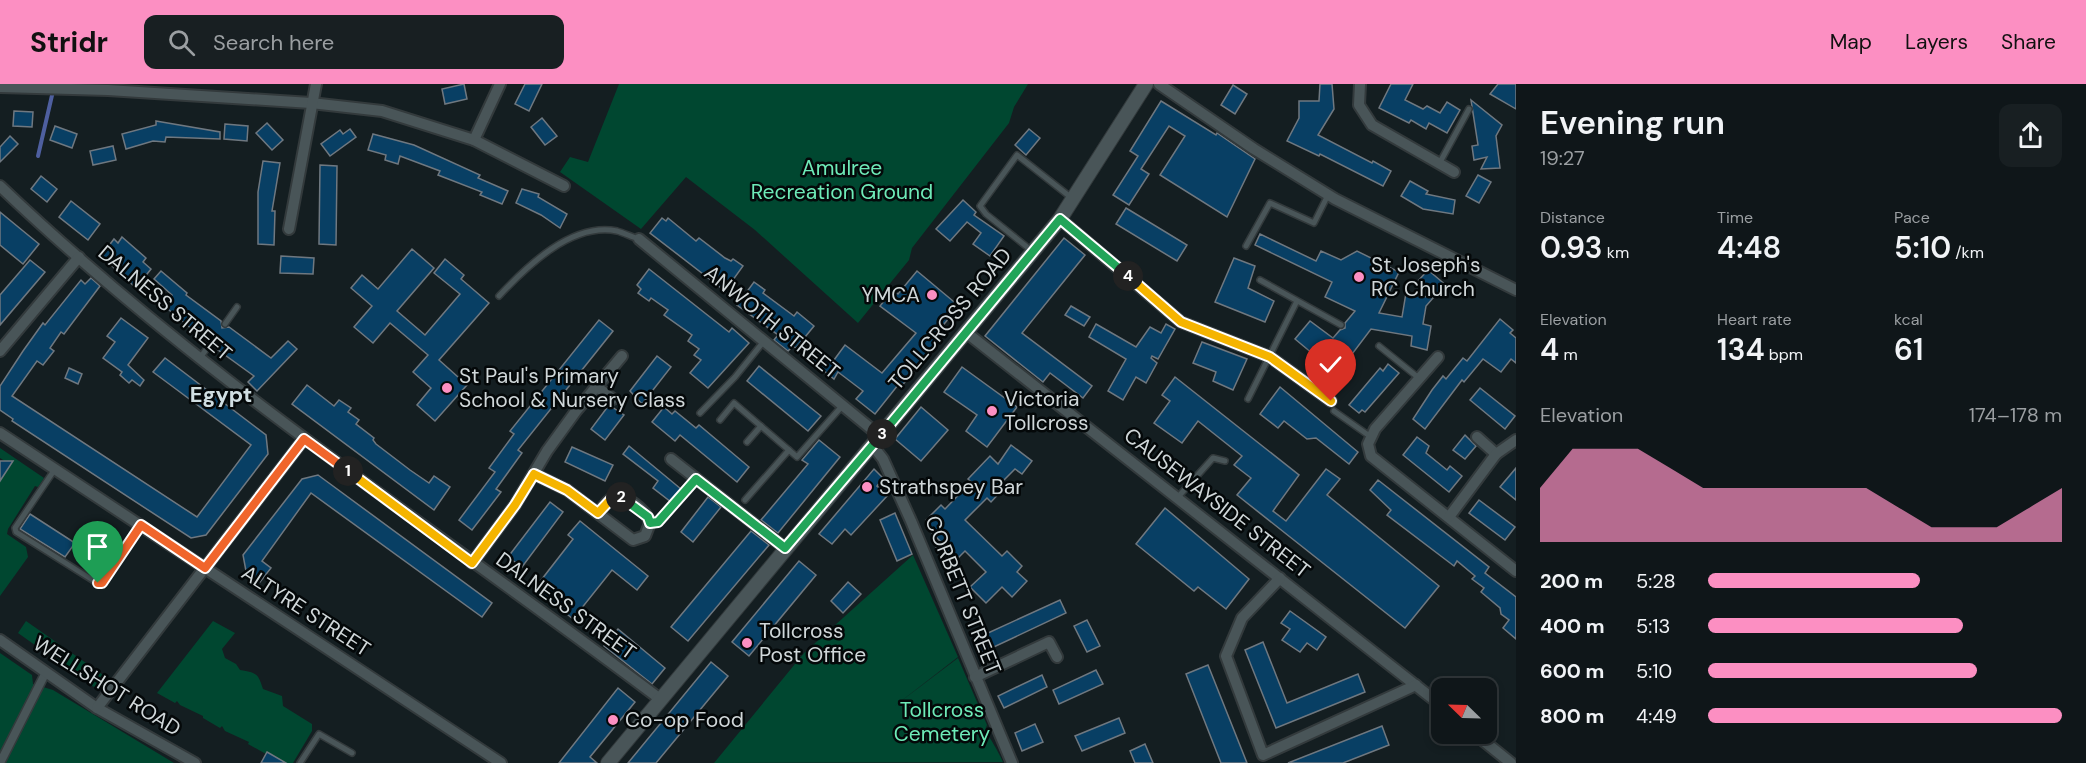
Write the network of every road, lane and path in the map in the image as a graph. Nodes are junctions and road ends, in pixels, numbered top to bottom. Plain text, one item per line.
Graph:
1 (316, 84) edge
2 (500, 84) edge
3 (1146, 84) edge
4 (1159, 84) edge
5 (1360, 84) edge
6 (0, 87) edge
7 (122, 88) edge
8 (311, 103) junction
9 (1469, 109) dead end
10 (474, 140) junction
11 (1439, 164) junction
12 (1454, 172) dead end
13 (0, 186) edge
14 (564, 186) dead end
15 (1328, 195) junction
16 (1074, 199) junction
17 (1060, 219) junction
18 (289, 229) dead end
19 (639, 239) joint
20 (1246, 246) dead end
21 (1034, 252) junction
22 (79, 257) junction
23 (1260, 280) dead end
24 (1516, 290) edge
25 (499, 296) dead end
26 (1297, 301) junction
27 (237, 307) dead end
28 (225, 324) dead end
29 (1341, 325) dead end
30 (968, 333) junction
31 (764, 341) junction
32 (210, 344) dead end
33 (1379, 346) dead end
34 (0, 351) edge
35 (622, 356) dead end
36 (1270, 357) junction
37 (1438, 357) dead end
38 (200, 358) junction
39 (1421, 380) junction
40 (597, 387) junction
41 (612, 399) dead end
42 (1248, 399) dead end
43 (843, 405) junction
44 (1333, 406) joint
45 (700, 413) dead end
46 (720, 420) dead end
47 (761, 426) junction
48 (0, 433) edge
49 (1371, 436) junction
50 (1477, 437) dead end
51 (304, 439) junction
52 (1516, 440) edge
53 (876, 441) junction
54 (747, 442) dead end
55 (789, 450) junction
56 (1496, 454) junction
57 (671, 459) dead end
58 (1225, 461) dead end
59 (55, 469) junction
60 (534, 474) junction
61 (696, 479) junction
62 (1178, 497) junction
63 (745, 500) dead end
64 (598, 513) junction
65 (1449, 517) junction
66 (650, 523) junction
67 (141, 525) junction
68 (785, 548) junction
69 (1516, 555) edge
70 (472, 563) junction
71 (205, 568) junction
72 (1513, 568) edge
73 (1280, 578) junction
74 (0, 640) edge
75 (1057, 657) dead end
76 (46, 672) junction
77 (975, 677) junction
78 (1416, 685) junction
79 (1431, 697) edge
80 (660, 699) junction
81 (97, 708) junction
82 (5, 744) edge
83 (1487, 744) edge
84 (352, 753) dead end
85 (1265, 759) edge
86 (0, 763) edge
87 (195, 763) edge
88 (300, 763) edge
89 (501, 763) edge
90 (608, 763) edge
91 (1012, 763) edge
92 (1511, 763) edge

1 - 8 street
2 - 10 street
3 - 16 street, TOLLCROSS ROAD
4 - 15 street
5 - 11 street
6 - 7 street
7 - 8 street
8 - 10 street
8 - 18 street
9 - 11 lane
10 - 14 street
11 - 12 street
13 - 22 street, DALNESS STREET
15 - 20 lane
15 - 24 street
16 - 17 street, TOLLCROSS ROAD
16 - 21 lane
17 - 21 street, TOLLCROSS ROAD
17 - 36 street
19 - 25 lane
19 - 31 street, ANWOTH STREET
21 - 30 street, TOLLCROSS ROAD
22 - 34 street
22 - 38 street, DALNESS STREET
23 - 26 lane
26 - 29 lane
26 - 36 lane
27 - 28 lane
30 - 53 street, TOLLCROSS ROAD
30 - 62 street, CAUSEWAYSIDE STREET
31 - 43 street, ANWOTH STREET
31 - 45 lane
32 - 38 lane
33 - 39 lane
35 - 40 street
36 - 42 lane
36 - 44 street
37 - 39 street
38 - 51 street, DALNESS STREET
39 - 49 street
40 - 41 street
40 - 60 street
43 - 53 street, ANWOTH STREET
43 - 55 lane
44 - 49 lane
46 - 47 lane
47 - 54 lane
47 - 55 lane
48 - 59 street, ALTYRE STREET
49 - 65 street
50 - 56 street
51 - 70 street, DALNESS STREET
51 - 71 street
52 - 56 street
53 - 68 street, TOLLCROSS ROAD
53 - 77 street, CORBETT STREET
55 - 63 lane
56 - 65 street
57 - 61 street
58 - 62 lane
59 - 67 street, ALTYRE STREET
59 - 67 lane
60 - 64 street
60 - 70 street
61 - 66 lane
61 - 68 street
62 - 73 street, CAUSEWAYSIDE STREET
64 - 66 street
64 - 66 street
65 - 72 street
67 - 71 street, ALTYRE STREET
68 - 80 street, TOLLCROSS ROAD
69 - 72 street
70 - 80 street, DALNESS STREET
71 - 81 street
71 - 89 street, ALTYRE STREET
73 - 78 street, CAUSEWAYSIDE STREET
73 - 85 street
74 - 76 street, WELLSHOT ROAD
75 - 77 street
76 - 81 street, WELLSHOT ROAD
76 - 82 street
77 - 91 street, CORBETT STREET
78 - 79 street, CAUSEWAYSIDE STREET
78 - 85 street
80 - 90 street, TOLLCROSS ROAD
81 - 87 street, WELLSHOT ROAD
82 - 86 street
83 - 92 street
84 - 88 lane

